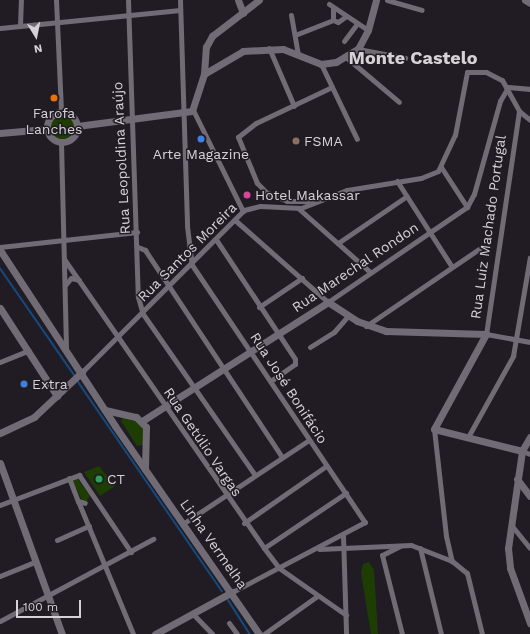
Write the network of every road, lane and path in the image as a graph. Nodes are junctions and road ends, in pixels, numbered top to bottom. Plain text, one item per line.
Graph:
1 (21, 0) edge
2 (56, 0) edge
3 (128, 0) edge
4 (180, 0) edge
5 (238, 0) edge
6 (259, 0) edge
7 (376, 0) edge
8 (386, 0) edge
9 (525, 0) edge
10 (530, 3) edge
11 (180, 10) junction
12 (422, 10) dead end
13 (243, 13) junction
14 (128, 14) junction
15 (291, 15) dead end
16 (345, 17) junction
17 (334, 20) junction
18 (56, 22) junction
19 (356, 24) junction
20 (20, 26) junction
21 (0, 28) edge
22 (368, 30) junction
23 (295, 35) junction
24 (344, 41) dead end
25 (269, 48) junction
26 (358, 49) junction
27 (298, 54) junction
28 (347, 58) junction
29 (405, 58) dead end
30 (321, 64) junction
31 (204, 74) junction
32 (332, 87) junction
33 (508, 87) junction
34 (530, 89) edge
35 (399, 102) dead end
36 (294, 106) junction
37 (193, 110) junction
38 (519, 111) junction
39 (61, 112) junction
40 (184, 112) junction
41 (131, 118) junction
42 (530, 120) edge
43 (77, 126) junction
44 (46, 129) junction
45 (0, 133) edge
46 (358, 139) dead end
47 (61, 142) junction
48 (441, 167) junction
49 (397, 181) junction
50 (407, 196) junction
51 (321, 200) junction
52 (467, 207) junction
53 (298, 208) junction
54 (243, 211) junction
55 (236, 221) junction
56 (137, 232) junction
57 (430, 232) junction
58 (63, 239) junction
59 (217, 241) junction
60 (338, 243) junction
61 (138, 247) junction
62 (0, 249) edge
63 (479, 249) dead end
64 (530, 257) edge
65 (64, 258) junction
66 (192, 265) junction
67 (452, 267) junction
68 (369, 271) junction
69 (302, 278) junction
70 (80, 281) junction
71 (65, 286) junction
72 (168, 288) junction
73 (328, 302) junction
74 (259, 307) junction
75 (0, 308) edge
76 (143, 314) junction
77 (348, 316) junction
78 (366, 326) junction
79 (68, 332) junction
80 (486, 334) junction
81 (58, 335) junction
82 (279, 335) junction
83 (118, 338) junction
84 (517, 340) junction
85 (530, 342) edge
86 (310, 347) dead end
87 (66, 348) junction
88 (28, 350) junction
89 (252, 353) junction
90 (0, 362) edge
91 (226, 370) junction
92 (78, 376) junction
93 (271, 381) junction
94 (197, 389) junction
95 (58, 396) junction
96 (105, 410) junction
97 (166, 410) junction
98 (127, 414) junction
99 (144, 424) junction
100 (115, 426) junction
101 (434, 429) junction
102 (0, 433) edge
103 (468, 437) junction
104 (309, 440) junction
105 (528, 440) edge
106 (147, 448) junction
107 (132, 450) junction
108 (522, 451) junction
109 (530, 454) edge
110 (282, 457) junction
111 (0, 462) edge
112 (326, 466) junction
113 (145, 469) junction
114 (255, 475) junction
115 (69, 478) junction
116 (517, 479) junction
117 (346, 493) junction
118 (225, 496) junction
119 (530, 496) edge
120 (95, 499) junction
121 (14, 500) junction
122 (78, 501) junction
123 (85, 503) junction
124 (0, 505) edge
125 (85, 515) junction
126 (184, 523) junction
127 (244, 523) junction
128 (89, 526) junction
129 (512, 526) junction
130 (343, 536) junction
131 (153, 539) dead end
132 (57, 540) dead end
133 (405, 544) junction
134 (264, 548) junction
135 (344, 548) junction
136 (420, 548) junction
137 (530, 548) edge
138 (318, 549) junction
139 (131, 552) junction
140 (452, 561) junction
141 (34, 562) junction
142 (106, 565) junction
143 (279, 568) junction
144 (0, 576) edge
145 (232, 592) junction
146 (317, 596) junction
147 (48, 597) junction
148 (192, 613) junction
149 (346, 615) junction
150 (0, 621) edge
151 (529, 622) edge
152 (229, 623) dead end
153 (530, 630) edge
154 (62, 634) edge
155 (133, 634) edge
156 (155, 634) edge
157 (212, 634) edge
158 (237, 634) edge
159 (259, 634) edge
160 (264, 634) edge
161 (346, 634) edge
162 (402, 634) edge
163 (441, 634) edge
164 (482, 634) edge

1 - 20 street
2 - 18 street
3 - 14 street, Rua Leopoldina Araújo
4 - 11 street
5 - 13 main road
6 - 13 main road
7 - 22 main road
8 - 12 street
9 - 10 main road
11 - 14 street
11 - 40 street
13 - 31 main road
14 - 18 street
14 - 41 street, Rua Leopoldina Araújo
15 - 23 street
16 - 17 street
16 - 17 street
16 - 19 street
17 - 23 street
18 - 20 street
18 - 39 street
19 - 22 street
19 - 24 street
20 - 21 street
22 - 26 main road
23 - 27 street
25 - 27 main road
25 - 31 main road
25 - 36 street
26 - 28 main road
26 - 29 street
27 - 30 main road
28 - 30 main road
28 - 35 street
30 - 32 street
31 - 37 main road
32 - 36 street
32 - 46 street
33 - 34 street
33 - 38 street
33 - 48 street
33 - 52 street
36 - 51 street
37 - 40 main road
37 - 54 street
38 - 42 street
38 - 80 street, Rua Luiz Machado Portugal
39 - 43 main road
39 - 44 main road
40 - 41 main road
40 - 66 street
41 - 43 main road
41 - 56 street, Rua Leopoldina Araújo
43 - 47 main road
44 - 45 main road
44 - 47 main road
47 - 58 street
48 - 49 street, Rua Santos Moreira
48 - 52 street
49 - 50 street
49 - 51 street, Rua Santos Moreira
50 - 57 street
50 - 60 street
51 - 53 street, Rua Santos Moreira
52 - 57 street, Rua Marechal Rondon
53 - 54 street, Rua Santos Moreira
53 - 60 street
54 - 55 street, Rua Santos Moreira
55 - 59 street, Rua Santos Moreira
55 - 69 street
56 - 58 street
56 - 61 street, Rua Leopoldina Araújo
57 - 67 street
57 - 68 street, Rua Marechal Rondon
58 - 62 street
58 - 65 street
59 - 66 street, Rua Santos Moreira
59 - 74 street
60 - 68 street
61 - 72 street
61 - 76 street, Rua Leopoldina Araújo
62 - 81 main road, Linha Vermelha
63 - 67 street
64 - 84 street
65 - 70 street, Rua Getúlio Vargas
65 - 71 street
66 - 72 street, Rua Santos Moreira
66 - 89 street, Rua José Bonifácio
67 - 78 street
68 - 73 street, Rua Marechal Rondon
69 - 73 street
69 - 74 street
70 - 71 street
70 - 83 street, Rua Getúlio Vargas
71 - 79 street
72 - 76 street, Rua Santos Moreira
72 - 91 street
73 - 77 main road
73 - 82 main road, Rua Marechal Rondon
74 - 82 street
75 - 88 main road
76 - 83 street, Rua Santos Moreira
76 - 94 street
77 - 78 main road
77 - 86 street
78 - 80 main road
79 - 81 street
79 - 87 street
80 - 84 street
80 - 101 main road, Rua Luiz Machado Portugal
81 - 87 main road, Linha Vermelha
82 - 89 main road, Rua Marechal Rondon
82 - 93 street
83 - 92 street, Rua Santos Moreira
83 - 97 street, Rua Getúlio Vargas
84 - 85 street
84 - 103 street
87 - 92 main road, Linha Vermelha
88 - 90 street
88 - 95 main road
89 - 91 main road, Rua Marechal Rondon
89 - 93 street, Rua José Bonifácio
91 - 94 main road, Rua Marechal Rondon
91 - 110 street
92 - 95 main road
92 - 96 main road, Linha Vermelha
93 - 104 street, Rua José Bonifácio
94 - 97 main road, Rua Marechal Rondon
94 - 114 street
95 - 102 main road
96 - 98 main road
96 - 100 main road, Linha Vermelha
97 - 99 main road, Rua Marechal Rondon
97 - 118 street, Rua Getúlio Vargas
98 - 99 main road
98 - 100 main road
99 - 106 main road
100 - 107 main road, Linha Vermelha
101 - 103 main road
101 - 140 street
103 - 108 main road
104 - 110 street
104 - 112 street, Rua José Bonifácio
105 - 108 main road
106 - 107 main road
106 - 113 main road
107 - 113 main road, Linha Vermelha
108 - 109 street
108 - 116 main road
110 - 114 street
111 - 121 main road
112 - 117 street, Rua José Bonifácio
112 - 127 street
113 - 126 main road, Linha Vermelha
114 - 118 street
115 - 120 street
115 - 121 street
115 - 122 street
116 - 119 main road
116 - 129 main road
117 - 130 street, Rua José Bonifácio
117 - 134 street
118 - 126 street
118 - 127 street, Rua Getúlio Vargas
120 - 123 street
120 - 139 street
121 - 124 street
121 - 141 main road
122 - 123 street
122 - 125 street
123 - 125 street
125 - 128 street
126 - 145 main road, Linha Vermelha
127 - 134 street, Rua Getúlio Vargas
128 - 132 street
128 - 142 street
129 - 137 street
129 - 151 main road
130 - 135 street
130 - 138 street
131 - 139 street
133 - 135 street
133 - 136 street
133 - 162 street
134 - 143 street, Rua Getúlio Vargas
135 - 138 street
135 - 149 street
136 - 140 street
136 - 163 street
138 - 143 street
139 - 142 street
140 - 164 street
141 - 144 street
141 - 147 main road
142 - 147 street
142 - 155 street
143 - 145 street
143 - 146 street, Rua Getúlio Vargas
145 - 148 main road
145 - 159 main road, Linha Vermelha
146 - 149 street, Rua Getúlio Vargas
146 - 160 street
147 - 150 street
147 - 154 main road
148 - 156 main road
148 - 157 street
149 - 161 street
151 - 153 street
152 - 158 street

